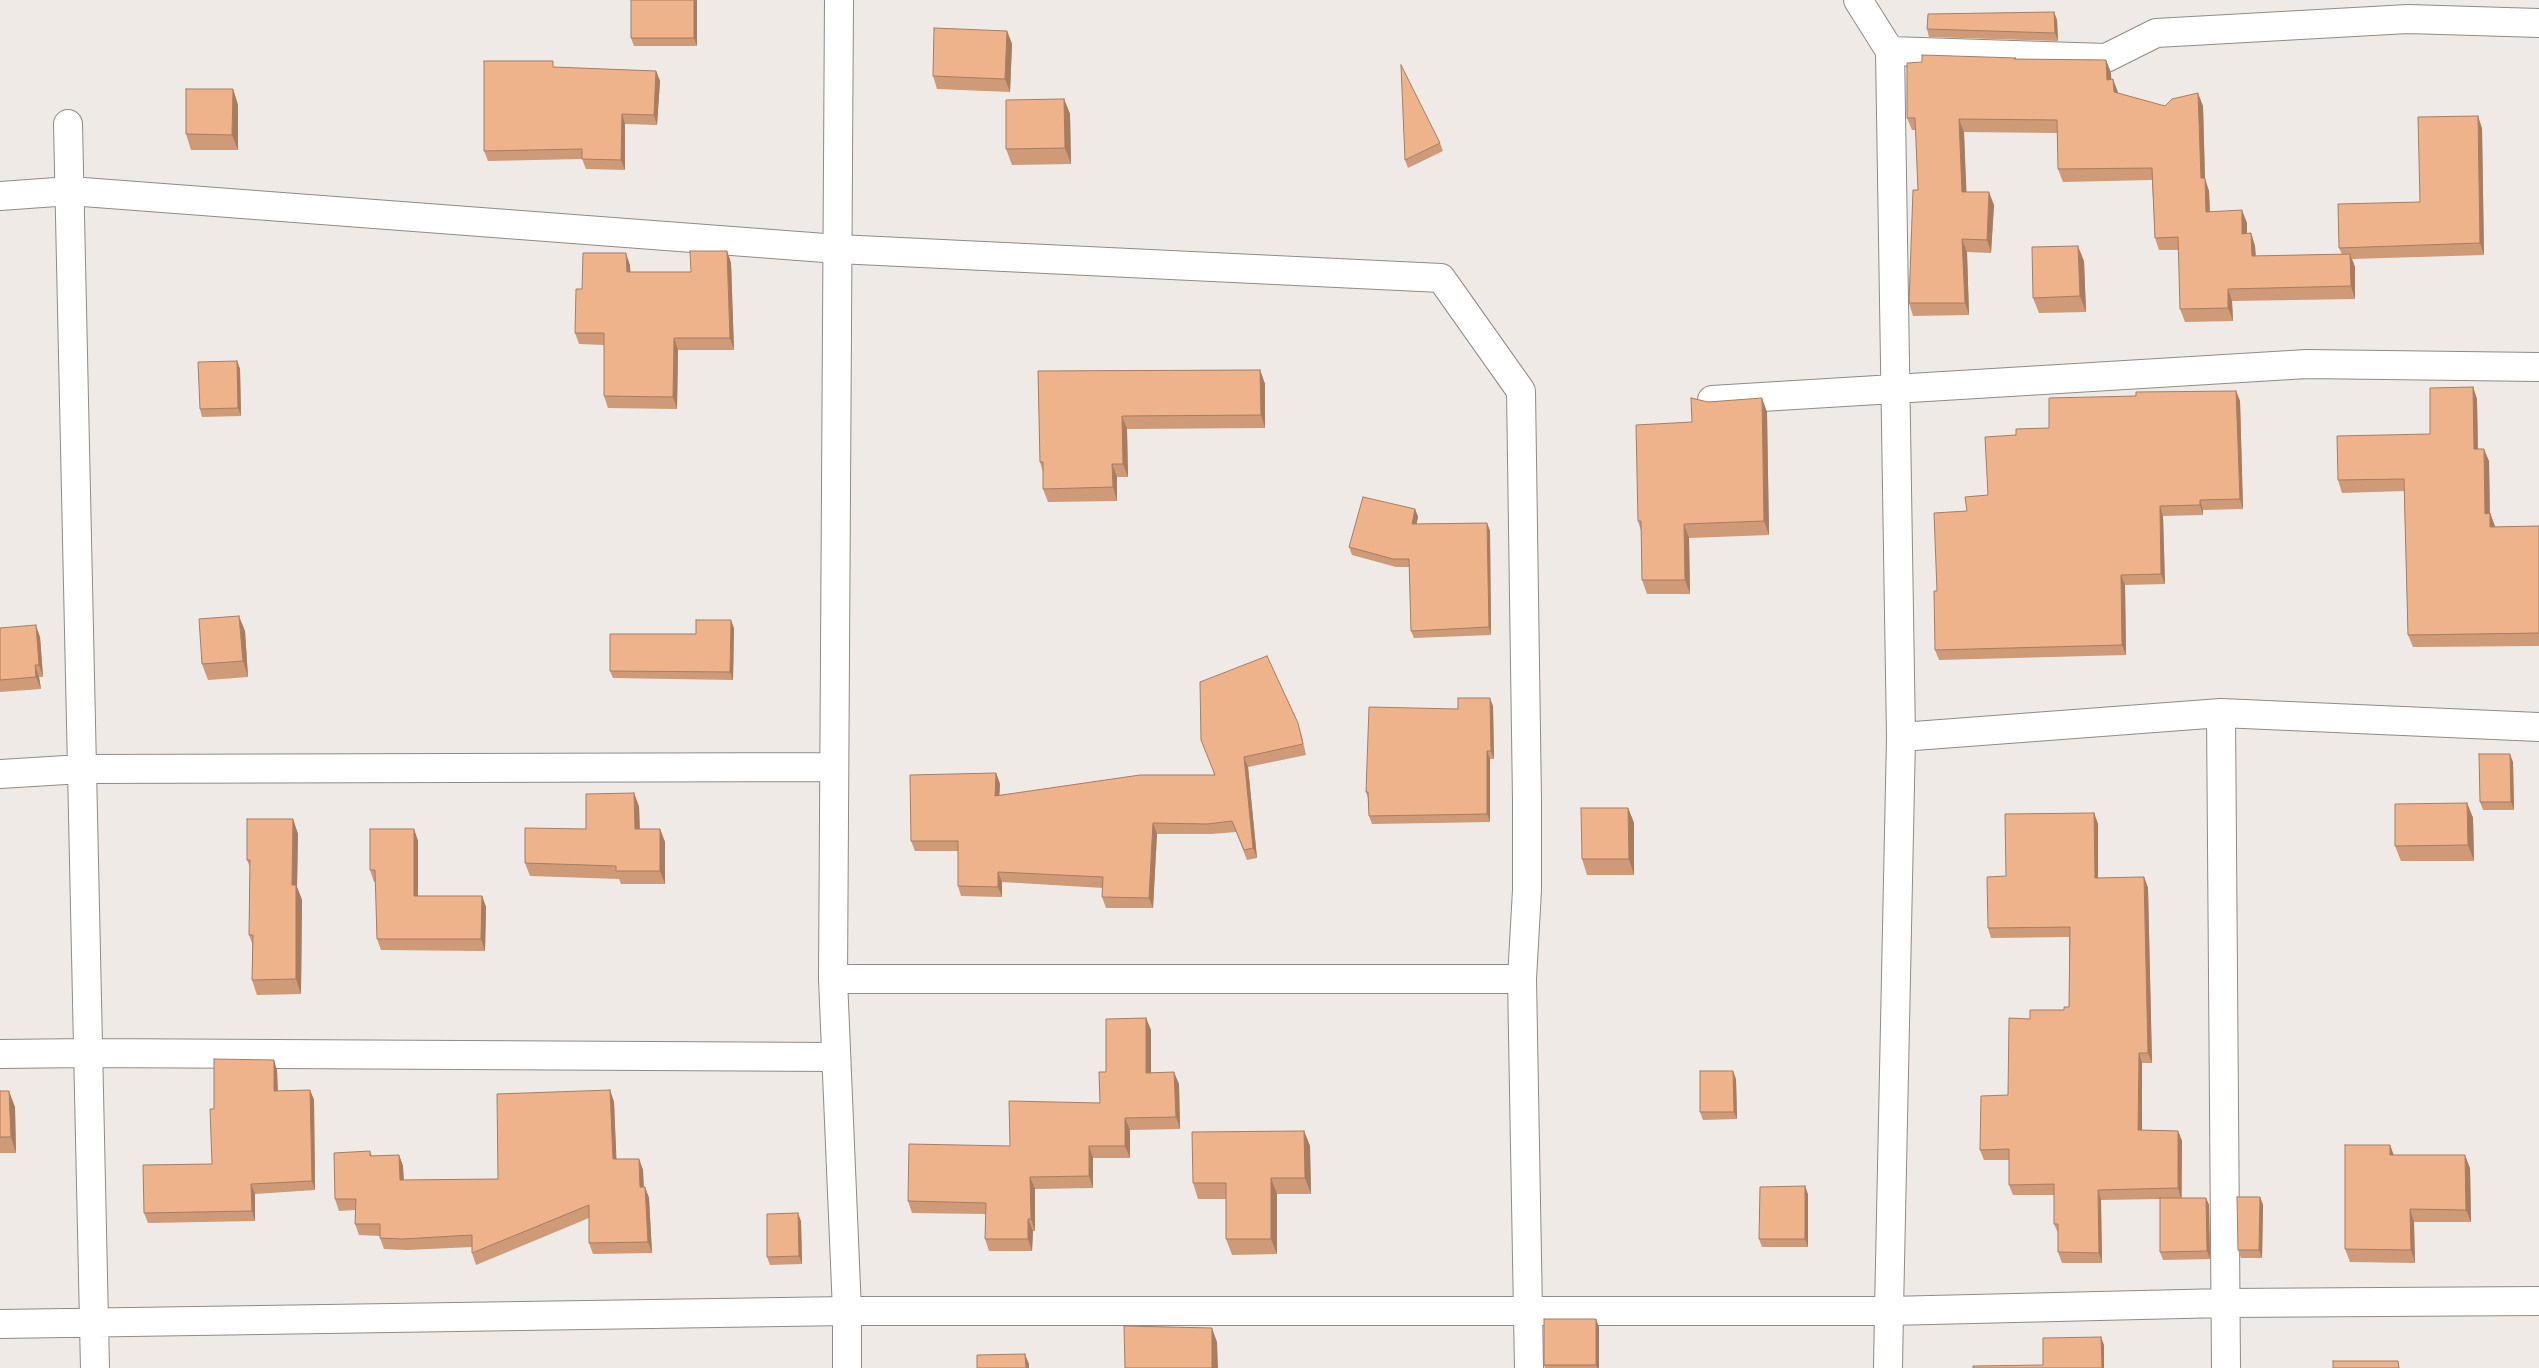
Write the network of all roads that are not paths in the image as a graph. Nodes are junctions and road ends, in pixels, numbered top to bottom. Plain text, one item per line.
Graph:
1 (839, 0) edge
2 (1858, 0) edge
3 (2408, 10) edge
4 (2539, 23) edge
5 (1890, 51) junction
6 (68, 124) dead end
7 (70, 191) junction
8 (0, 196) edge
9 (838, 249) junction
10 (2539, 367) edge
11 (1896, 388) junction
12 (1712, 400) edge
13 (2221, 713) junction
14 (2539, 727) edge
15 (1901, 737) junction
16 (834, 767) junction
17 (82, 769) junction
18 (0, 774) edge
19 (833, 980) junction
20 (1522, 980) junction
21 (88, 1053) junction
22 (0, 1054) edge
23 (836, 1057) junction
24 (2539, 1301) edge
25 (2225, 1304) junction
26 (847, 1311) junction
27 (1529, 1311) junction
28 (1889, 1311) junction
29 (94, 1323) junction
30 (0, 1324) edge
31 (95, 1368) edge
32 (847, 1368) edge
33 (1529, 1368) edge
34 (1888, 1368) edge
35 (2226, 1368) edge

1 - 9 street
2 - 5 street
3 - 4 street
3 - 5 street
5 - 11 street
6 - 7 street
7 - 8 street
7 - 9 street
7 - 17 street
9 - 16 street
9 - 20 street
10 - 11 street
11 - 12 street
11 - 15 street
13 - 14 street
13 - 15 street
13 - 25 street
15 - 28 street
16 - 17 street
16 - 19 street
17 - 18 street
17 - 21 street
19 - 20 street
19 - 23 street
20 - 27 street
21 - 22 street
21 - 23 street
21 - 29 street
23 - 26 street
24 - 25 street
25 - 28 street
25 - 35 street
26 - 27 street
26 - 29 street
26 - 32 street
27 - 28 street
27 - 33 street
28 - 34 street
29 - 30 street
29 - 31 street

